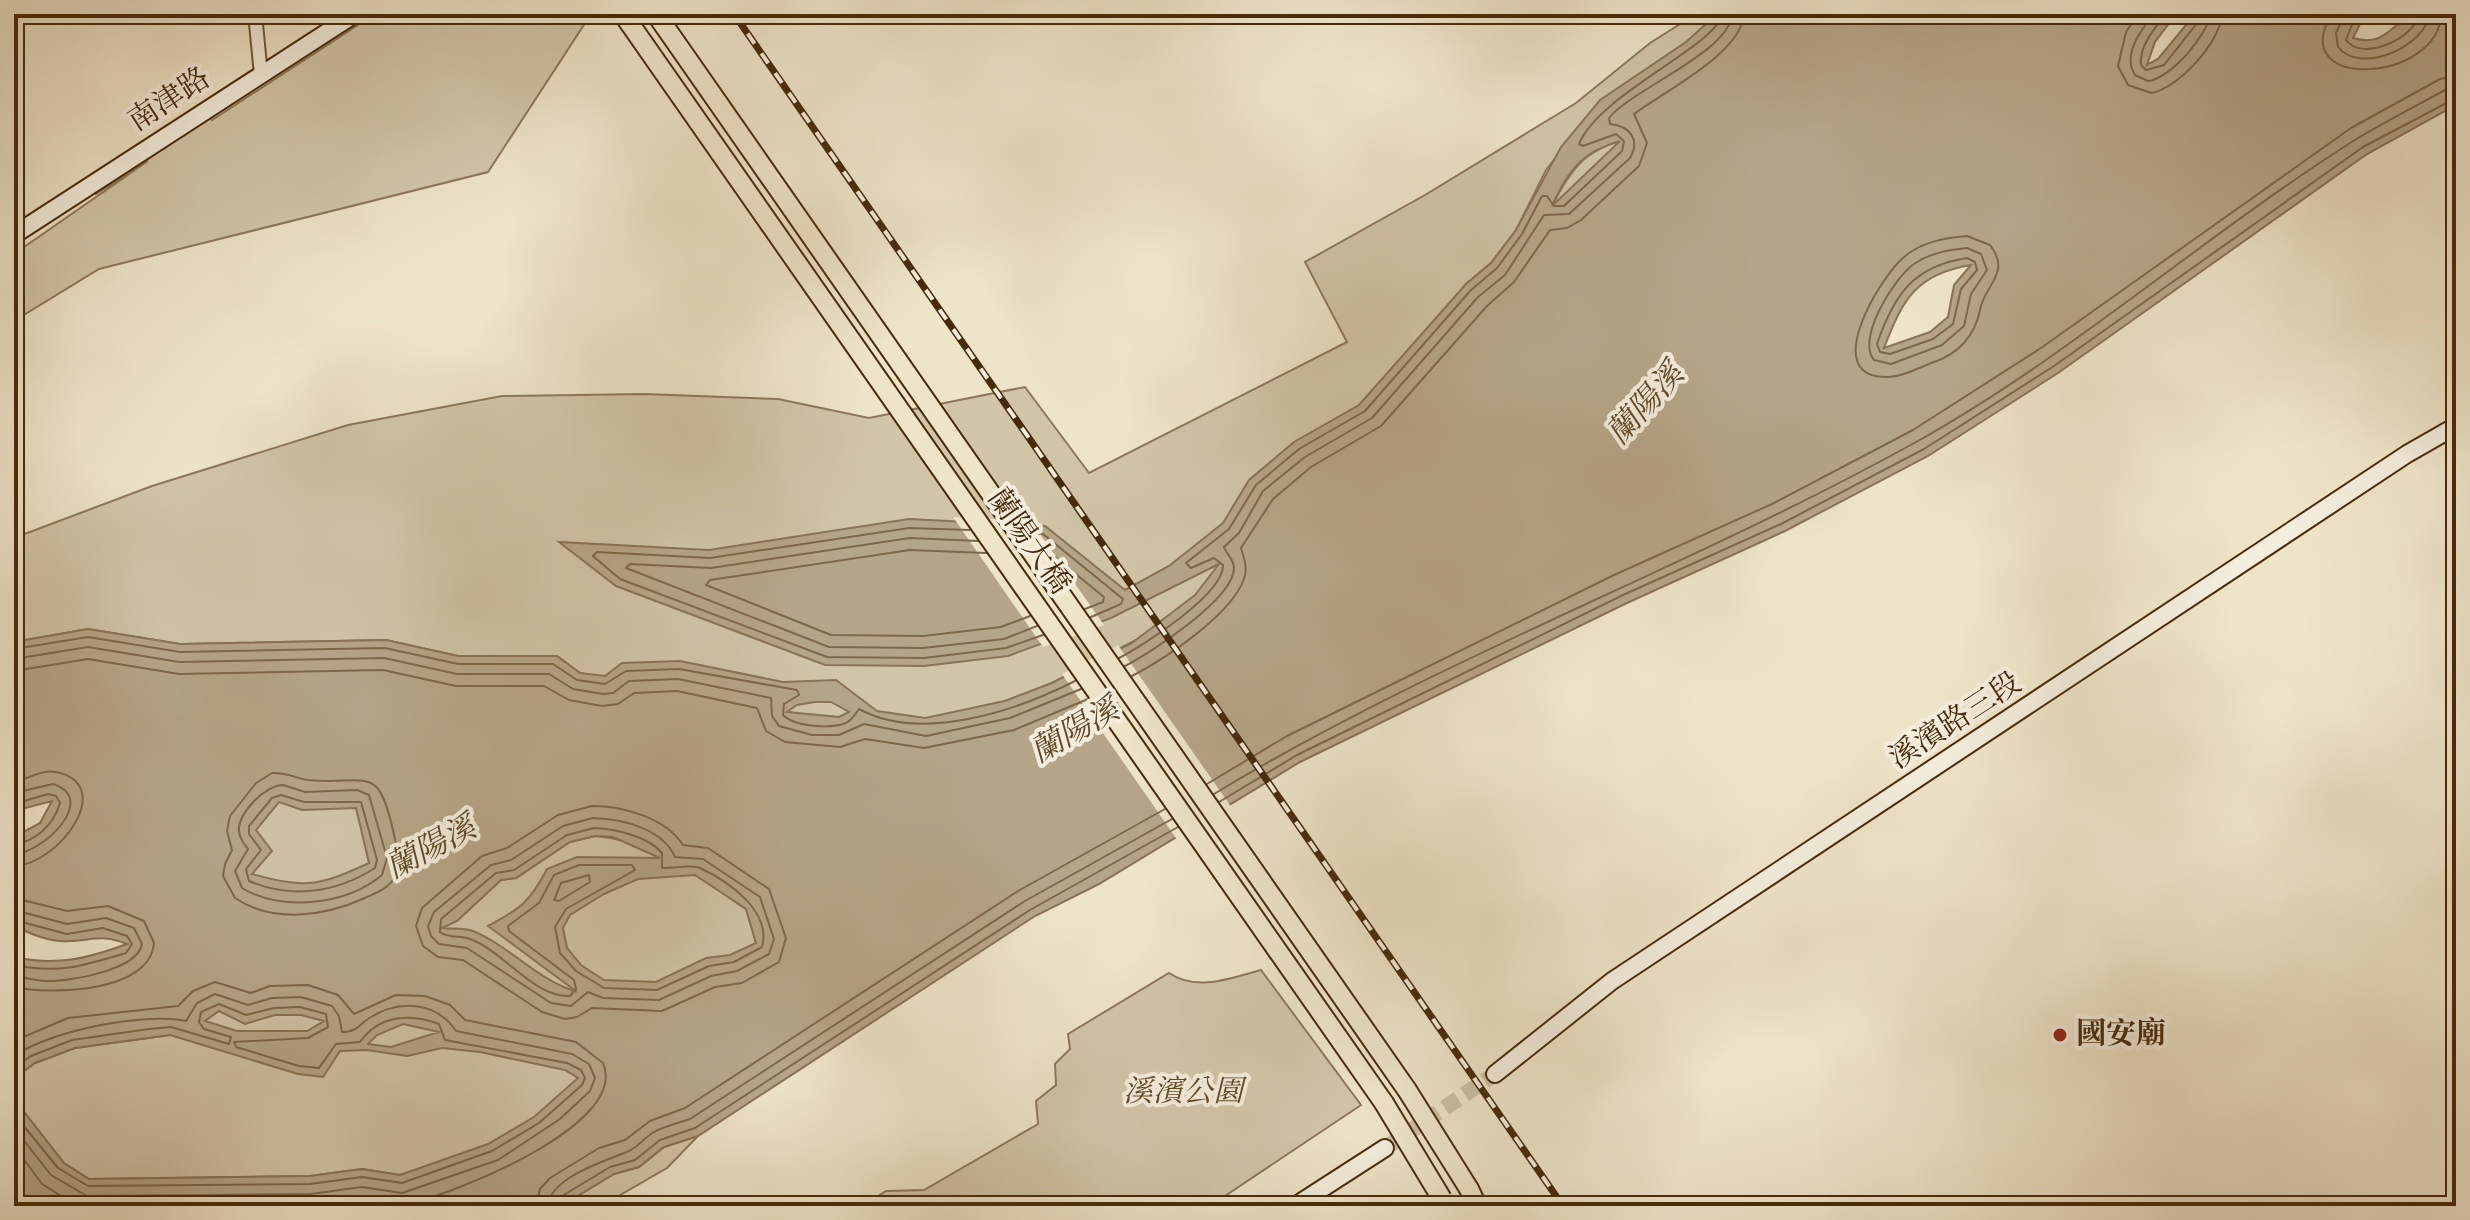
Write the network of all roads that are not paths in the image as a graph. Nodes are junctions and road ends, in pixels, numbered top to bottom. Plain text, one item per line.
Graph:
1 (255, 14) edge
2 (355, 14) edge
3 (623, 14) edge
4 (656, 14) edge
5 (261, 75) junction
6 (14, 235) edge
7 (2456, 426) edge
8 (1495, 1074) tunnel mouth
9 (1385, 1148) tunnel mouth
10 (1444, 1202) edge
11 (1295, 1206) edge
12 (1477, 1206) edge

1 - 5 street
2 - 5 street, 南津路
3 - 10 main road, 蘭陽大橋, bridge
4 - 12 main road, 蘭陽大橋, bridge
5 - 6 street, 南津路
7 - 8 street, 溪濱路三段
9 - 11 street

